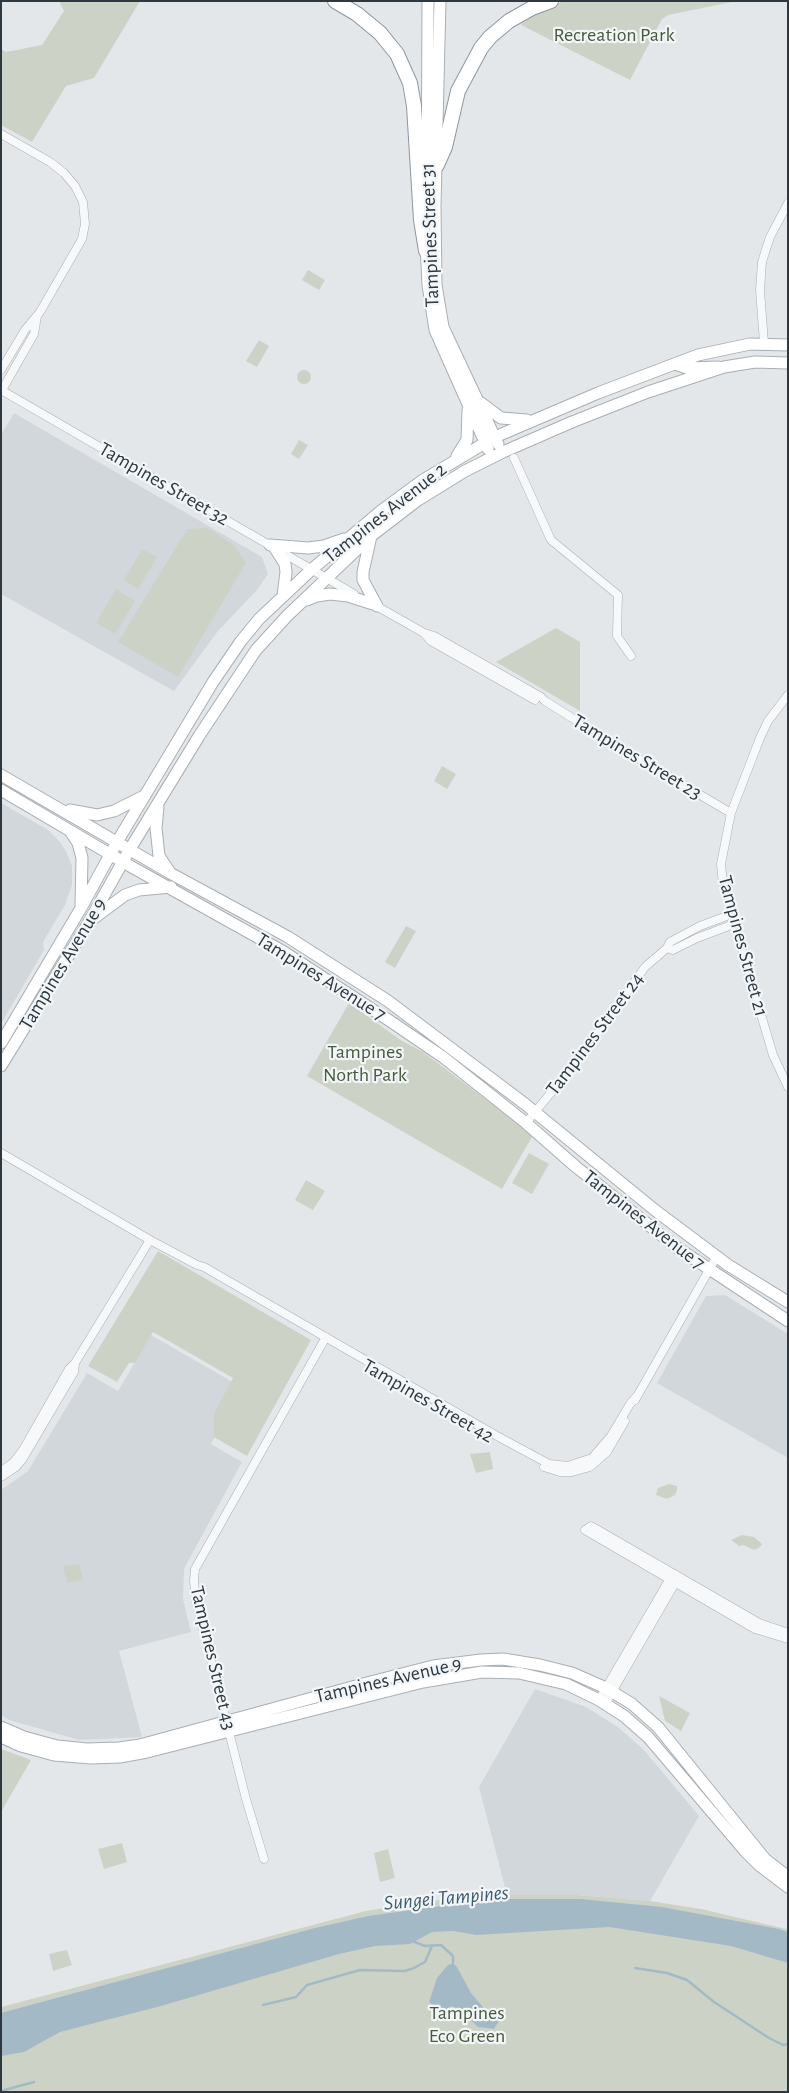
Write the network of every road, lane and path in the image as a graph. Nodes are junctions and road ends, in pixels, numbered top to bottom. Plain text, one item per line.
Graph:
1 (335, 1) edge
2 (428, 1) edge
3 (440, 1) edge
4 (551, 1) edge
5 (1, 134) edge
6 (437, 165) junction
7 (788, 203) edge
8 (426, 251) junction
9 (38, 316) junction
10 (764, 343) junction
11 (788, 345) edge
12 (788, 363) edge
13 (675, 364) junction
14 (724, 367) junction
15 (1, 370) edge
16 (1, 390) edge
17 (472, 402) junction
18 (534, 420) junction
19 (490, 440) junction
20 (503, 452) junction
21 (492, 457) junction
22 (514, 458) dead end
23 (453, 460) junction
24 (353, 535) junction
25 (371, 536) junction
26 (273, 547) junction
27 (311, 570) junction
28 (326, 579) junction
29 (283, 596) junction
30 (300, 604) junction
31 (375, 605) junction
32 (631, 656) dead end
33 (788, 695) edge
34 (1, 775) edge
35 (1, 790) edge
36 (145, 795) junction
37 (158, 805) junction
38 (58, 807) junction
39 (731, 813) junction
40 (68, 828) junction
41 (117, 842) junction
42 (130, 849) junction
43 (110, 854) junction
44 (123, 862) junction
45 (170, 873) junction
46 (172, 887) junction
47 (82, 908) junction
48 (732, 914) junction
49 (89, 922) junction
50 (734, 924) junction
51 (667, 948) junction
52 (1, 1043) edge
53 (1, 1066) edge
54 (788, 1087) edge
55 (535, 1112) junction
56 (526, 1123) junction
57 (1, 1153) edge
58 (150, 1240) junction
59 (717, 1256) junction
60 (708, 1270) junction
61 (788, 1302) edge
62 (788, 1321) edge
63 (326, 1339) junction
64 (75, 1363) junction
65 (1, 1471) edge
66 (1, 1477) edge
67 (674, 1577) junction
68 (788, 1634) edge
69 (788, 1639) edge
70 (608, 1690) junction
71 (602, 1702) junction
72 (228, 1726) junction
73 (1, 1727) edge
74 (1, 1737) edge
75 (264, 1859) dead end
76 (788, 1877) edge
77 (788, 1888) edge

1 - 8 highway
2 - 8 main road, Tampines Street 31
3 - 6 main road, Tampines Street 31
4 - 6 highway
5 - 9 street
6 - 17 main road, Tampines Street 31
7 - 10 street
8 - 17 main road, Tampines Street 31
9 - 15 street
9 - 16 street
10 - 11 main road, Tampines Avenue 2
10 - 13 main road, Tampines Avenue 2
12 - 14 main road, Tampines Avenue 2
13 - 14 main road
13 - 18 main road, Tampines Avenue 2
14 - 20 main road, Tampines Avenue 2
16 - 26 street, Tampines Street 32
17 - 18 main road
17 - 19 main road, Tampines Street 31
17 - 23 main road
18 - 19 main road, Tampines Avenue 2
19 - 20 main road, Tampines Street 31
19 - 21 main road, Tampines Street 31
19 - 23 main road, Tampines Avenue 2
20 - 21 main road, Tampines Avenue 2
21 - 25 main road, Tampines Avenue 2
22 - 32 street
23 - 24 main road, Tampines Avenue 2
24 - 26 main road
24 - 27 main road, Tampines Avenue 2
25 - 28 main road, Tampines Avenue 2
25 - 31 main road
26 - 27 street, Tampines Street 32
26 - 29 main road
27 - 28 street, Tampines Street 32
27 - 29 main road, Tampines Avenue 2
28 - 30 main road, Tampines Avenue 2
28 - 31 street, Tampines Street 23
29 - 36 main road, Tampines Avenue 2
30 - 31 main road
30 - 37 main road, Tampines Avenue 2
31 - 39 street, Tampines Street 23
33 - 39 street, Tampines Street 21
34 - 38 main road, Tampines Avenue 7
35 - 40 main road, Tampines Avenue 7
36 - 38 main road
36 - 41 main road, Tampines Avenue 2
37 - 42 main road, Tampines Avenue 2
37 - 45 main road
38 - 41 main road, Tampines Avenue 7
39 - 48 street, Tampines Street 21
40 - 43 main road, Tampines Avenue 7
40 - 47 main road
41 - 42 main road, Tampines Avenue 7
41 - 43 main road, Tampines Avenue 2
42 - 44 main road, Tampines Avenue 2
42 - 45 main road, Tampines Avenue 7
43 - 44 main road, Tampines Avenue 7
43 - 47 main road, Tampines Avenue 9
44 - 46 main road, Tampines Avenue 7
44 - 49 main road, Tampines Avenue 9
45 - 55 main road, Tampines Avenue 7
46 - 49 main road
46 - 56 main road, Tampines Avenue 7
47 - 52 main road, Tampines Avenue 9
48 - 50 street, Tampines Street 21
48 - 51 street, Tampines Street 24
49 - 53 main road, Tampines Avenue 9
50 - 51 street, Tampines Street 24
50 - 54 street, Tampines Street 21
51 - 55 street, Tampines Street 24
55 - 56 street, Tampines Street 24
55 - 59 main road, Tampines Avenue 7
56 - 60 main road, Tampines Avenue 7
57 - 58 street, Tampines Street 42
58 - 63 street, Tampines Street 42
58 - 64 street
59 - 60 street, Tampines Street 42
59 - 61 main road, Tampines Avenue 7
60 - 62 main road, Tampines Avenue 7
60 - 63 street, Tampines Street 42
63 - 72 street, Tampines Street 43
64 - 65 street
64 - 66 street
67 - 67 street
67 - 68 street
67 - 69 street
67 - 70 street
70 - 71 street
70 - 72 main road, Tampines Avenue 9
70 - 76 main road, Tampines Avenue 9
71 - 72 main road, Tampines Avenue 9
71 - 77 main road, Tampines Avenue 9
72 - 73 main road, Tampines Avenue 9
72 - 74 main road, Tampines Avenue 9
72 - 75 street, Tampines Street 43

